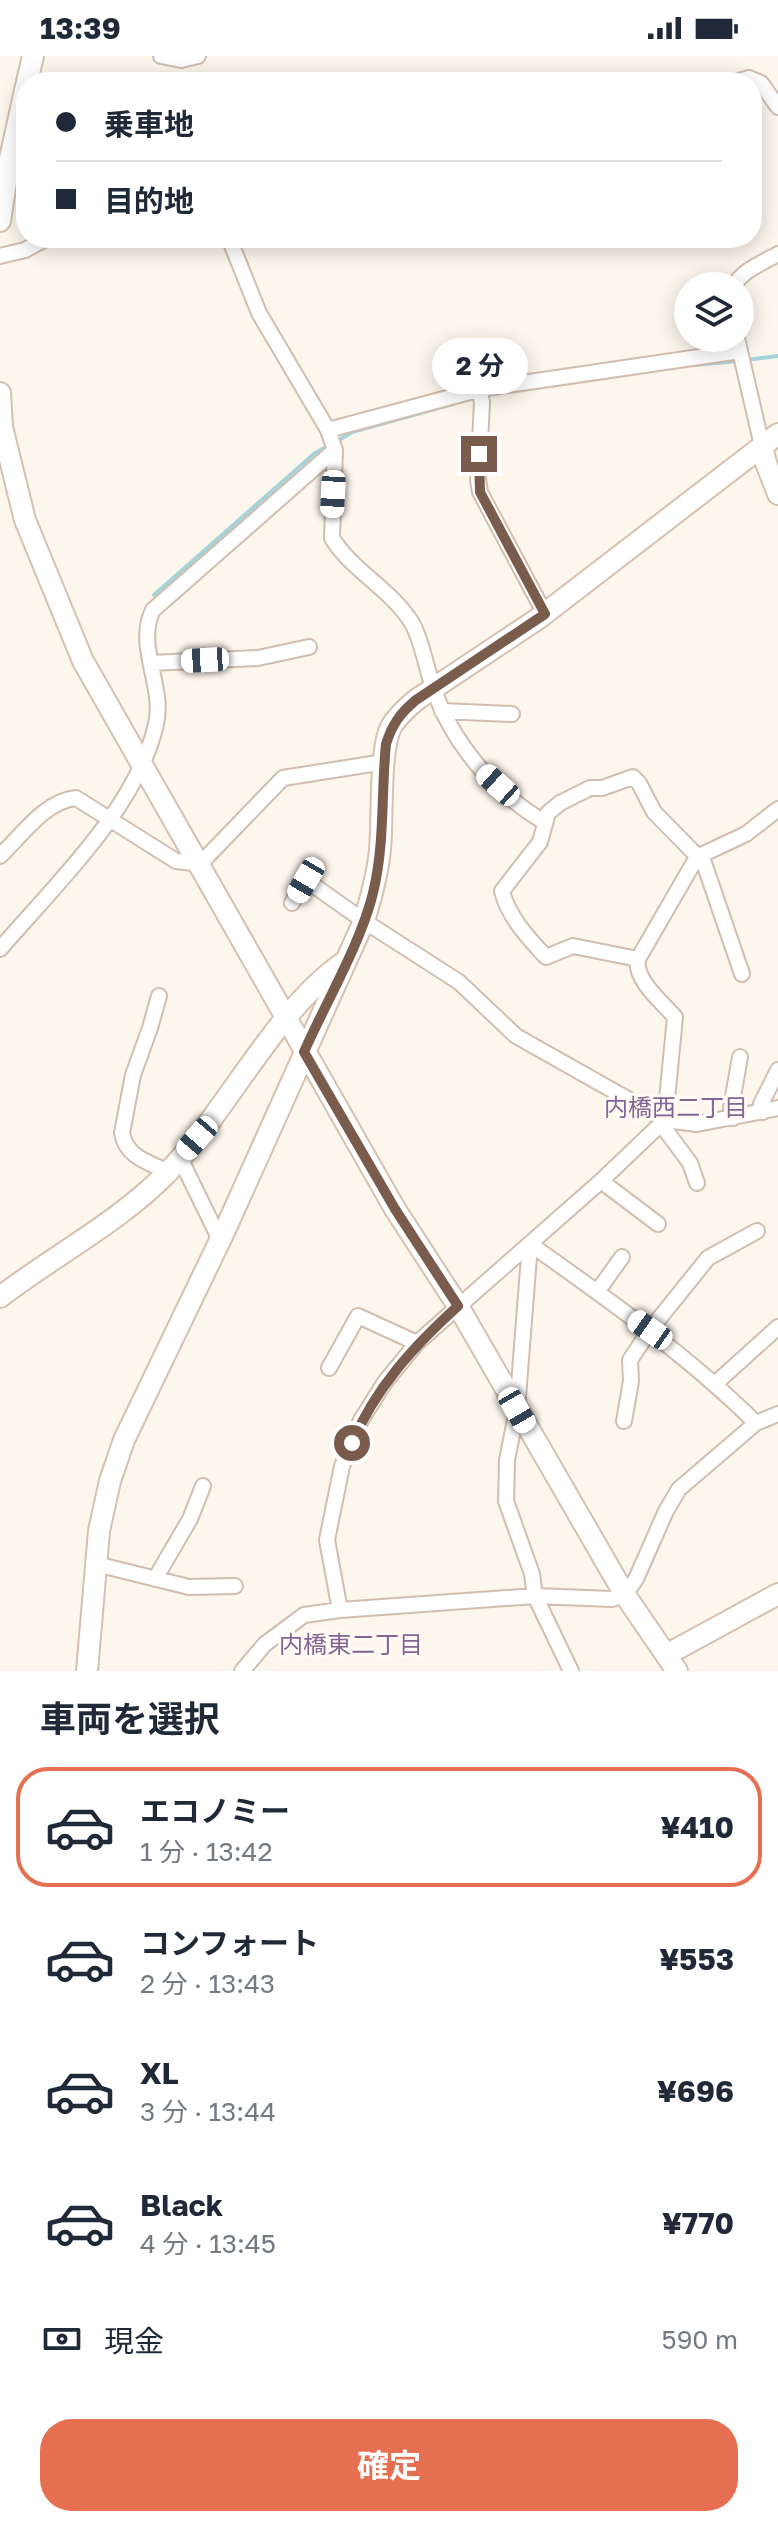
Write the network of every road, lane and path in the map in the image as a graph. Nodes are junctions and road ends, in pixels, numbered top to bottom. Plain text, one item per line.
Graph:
1 (161, 56) edge
2 (198, 56) edge
3 (762, 84) edge
4 (778, 107) edge
5 (16, 130) edge
6 (0, 221) edge
7 (29, 248) edge
8 (233, 248) edge
9 (778, 254) edge
10 (0, 256) edge
11 (748, 272) edge
12 (697, 352) edge
13 (740, 352) edge
14 (479, 389) junction
15 (0, 393) edge
16 (328, 430) junction
17 (770, 440) edge
18 (335, 450) junction
19 (778, 494) edge
20 (545, 614) junction
21 (309, 647) dead end
22 (151, 663) junction
23 (434, 690) junction
24 (442, 711) junction
25 (512, 714) dead end
26 (384, 762) junction
27 (142, 766) junction
28 (778, 809) edge
29 (111, 819) junction
30 (544, 822) junction
31 (0, 856) edge
32 (697, 857) junction
33 (200, 864) junction
34 (292, 903) dead end
35 (364, 921) junction
36 (0, 949) edge
37 (638, 959) junction
38 (345, 961) junction
39 (742, 974) dead end
40 (159, 996) dead end
41 (285, 1020) junction
42 (304, 1052) junction
43 (740, 1057) dead end
44 (778, 1070) edge
45 (778, 1108) edge
46 (763, 1112) junction
47 (733, 1118) junction
48 (663, 1122) junction
49 (174, 1165) junction
50 (601, 1181) junction
51 (697, 1183) dead end
52 (658, 1224) dead end
53 (757, 1231) dead end
54 (220, 1240) junction
55 (530, 1244) junction
56 (622, 1257) dead end
57 (597, 1292) junction
58 (0, 1297) edge
59 (458, 1306) junction
60 (778, 1327) edge
61 (650, 1330) junction
62 (417, 1343) junction
63 (329, 1368) dead end
64 (716, 1383) junction
65 (517, 1410) junction
66 (778, 1414) edge
67 (624, 1421) dead end
68 (756, 1423) junction
69 (203, 1486) dead end
70 (96, 1564) junction
71 (155, 1579) junction
72 (235, 1586) dead end
73 (778, 1594) edge
74 (625, 1595) junction
75 (535, 1596) junction
76 (340, 1610) junction
77 (671, 1663) edge
78 (87, 1671) edge
79 (242, 1671) edge
80 (571, 1671) edge

1 - 2 street
3 - 4 street
5 - 6 street
7 - 10 street
8 - 16 street
9 - 11 street
12 - 14 street
13 - 17 street
14 - 16 street
14 - 20 street
15 - 27 street
16 - 18 street
17 - 19 street
17 - 20 street
18 - 22 street
18 - 23 street
20 - 23 street
21 - 22 street
22 - 27 street
23 - 24 street
23 - 26 street
24 - 25 street
24 - 30 street
26 - 33 street
26 - 35 street
27 - 29 street
27 - 33 street
28 - 32 street
29 - 31 street
29 - 33 street
29 - 36 street
30 - 32 street
30 - 37 street
32 - 37 street
32 - 39 street
33 - 41 street
34 - 35 street
35 - 38 street
35 - 48 street
37 - 48 street
38 - 41 street
38 - 42 street
40 - 49 street
41 - 42 street
41 - 49 street
42 - 54 street
42 - 59 street
43 - 47 street
44 - 46 street
45 - 46 street
46 - 47 street
47 - 48 street
48 - 50 street
48 - 51 street
49 - 54 street
49 - 58 street
50 - 52 street
50 - 55 street
53 - 61 street
54 - 70 street
55 - 57 street
55 - 59 street
55 - 65 street
56 - 57 street
57 - 61 street
59 - 62 street
59 - 65 street
60 - 64 street
61 - 64 street
61 - 67 street
62 - 63 street
62 - 76 street
64 - 68 street
65 - 74 street
65 - 75 street
66 - 68 street
68 - 74 street
69 - 71 street
70 - 71 street
70 - 78 street
71 - 72 street
73 - 77 street
74 - 75 street
74 - 77 street
75 - 76 street
75 - 80 street
76 - 79 street

